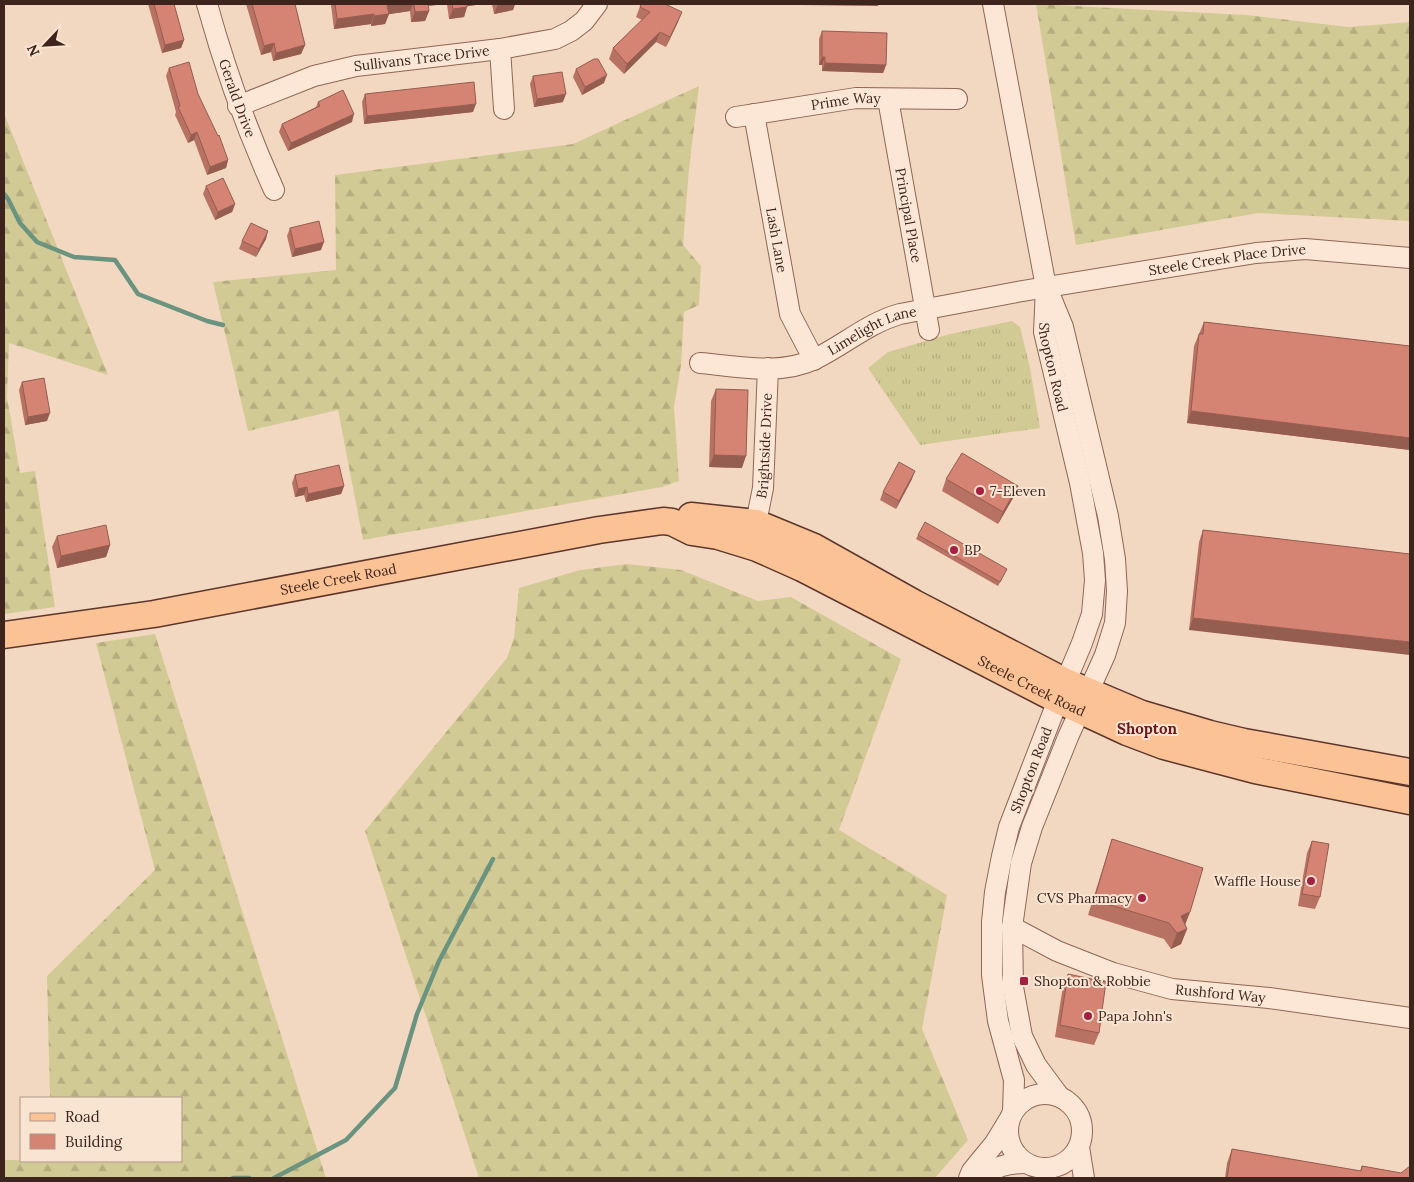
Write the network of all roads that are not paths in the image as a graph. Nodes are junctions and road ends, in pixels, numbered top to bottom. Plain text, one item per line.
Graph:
1 (207, 4) edge
2 (597, 4) edge
3 (993, 4) edge
4 (500, 49) junction
5 (957, 98) dead end
6 (888, 99) junction
7 (238, 106) junction
8 (504, 108) dead end
9 (745, 116) joint
10 (274, 190) dead end
11 (1410, 258) edge
12 (1046, 287) junction
13 (925, 309) junction
14 (929, 330) dead end
15 (814, 360) junction
16 (700, 363) dead end
17 (768, 368) junction
18 (672, 522) junction
19 (756, 523) junction
20 (4, 635) edge
21 (1073, 696) junction
22 (1410, 772) edge
23 (1362, 791) junction
24 (1410, 794) edge
25 (1410, 801) edge
26 (1012, 927) junction
27 (1410, 1018) edge
28 (1059, 1096) junction
29 (1011, 1116) junction
30 (1079, 1147) junction
31 (1038, 1170) edge
32 (969, 1178) edge
33 (980, 1178) edge
34 (1084, 1178) edge

1 - 7 street, Gerald Drive
2 - 4 street, Sullivans Trace Drive
3 - 12 street, Shopton Road
4 - 7 street, Sullivans Trace Drive
4 - 8 street
5 - 6 street, Prime Way
6 - 9 street, Prime Way
6 - 13 street, Principal Place
7 - 10 street, Gerald Drive
9 - 15 street, Lash Lane
11 - 12 street, Steele Creek Place Drive
12 - 13 street, Limelight Lane
12 - 21 street, Shopton Road
13 - 14 street, Principal Place
13 - 15 street, Limelight Lane
15 - 17 street, Limelight Lane
16 - 17 street, Limelight Lane
17 - 19 street, Brightside Drive
18 - 19 main road, Steele Creek Road
18 - 20 main road, Steele Creek Road
18 - 21 main road, Steele Creek Road
19 - 21 main road, Steele Creek Road
21 - 22 main road, Steele Creek Road
21 - 23 main road, Steele Creek Road
21 - 26 street, Shopton Road
21 - 29 street, Shopton Road
23 - 24 main road
23 - 25 main road, Steele Creek Road
26 - 27 street, Rushford Way
26 - 28 street, Shopton Road
28 - 29 street
28 - 30 street
29 - 31 street
29 - 32 street
30 - 31 street
30 - 34 street
31 - 33 street

